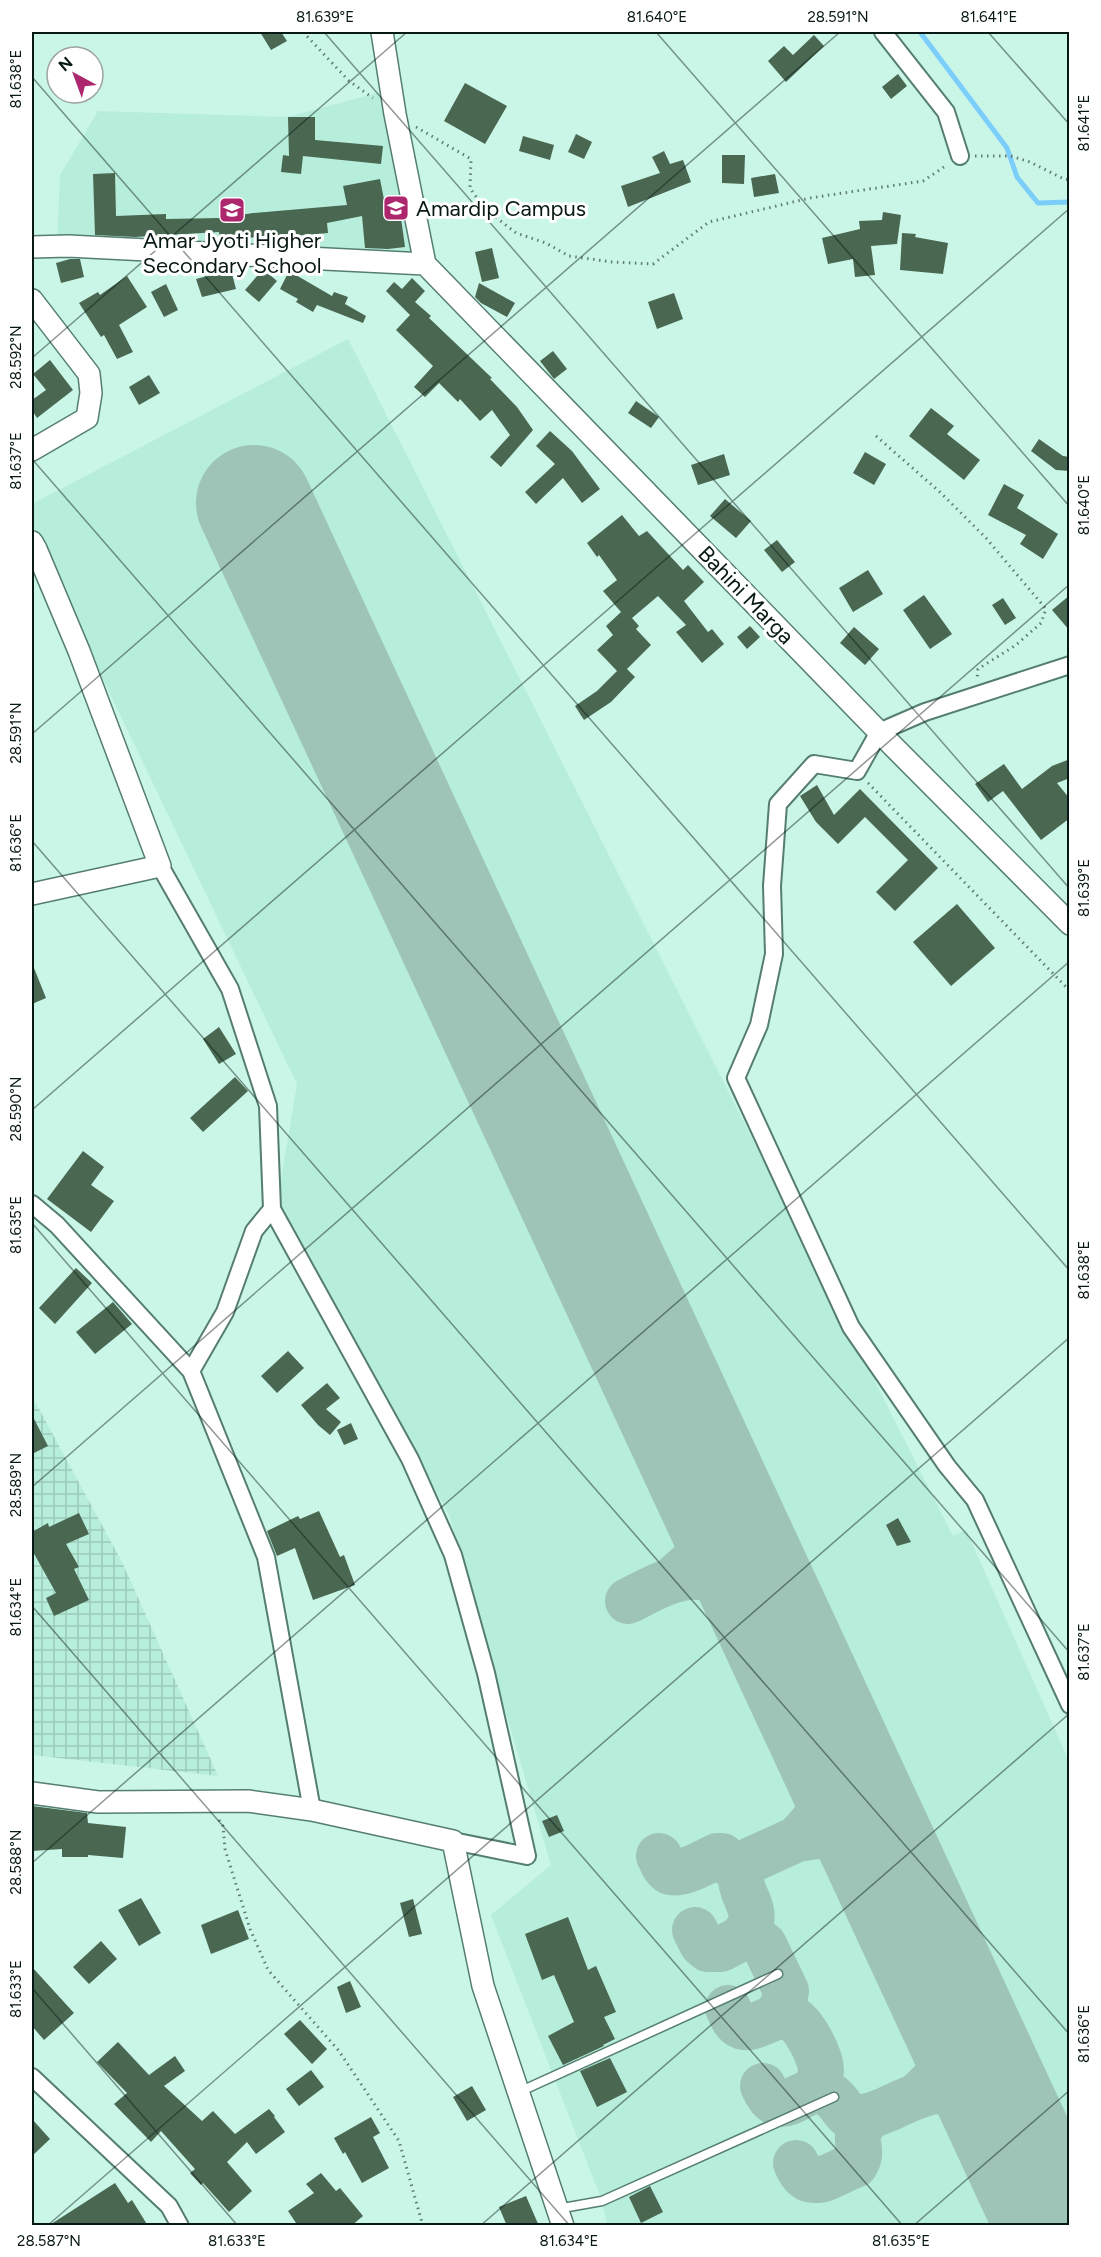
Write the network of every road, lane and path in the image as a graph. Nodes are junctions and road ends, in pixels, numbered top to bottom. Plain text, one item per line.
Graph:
1 (303, 32) edge
2 (382, 32) edge
3 (884, 32) edge
4 (395, 114) junction
5 (960, 156) junction
6 (1070, 180) edge
7 (32, 247) edge
8 (425, 264) junction
9 (32, 300) edge
10 (876, 435) dead end
11 (32, 450) edge
12 (32, 543) edge
13 (1070, 664) edge
14 (977, 696) junction
15 (879, 732) junction
16 (856, 771) junction
17 (160, 866) junction
18 (32, 894) edge
19 (1070, 924) edge
20 (1070, 991) edge
21 (32, 1204) edge
22 (272, 1209) junction
23 (191, 1371) junction
24 (1070, 1705) edge
25 (32, 1792) edge
26 (208, 1801) junction
27 (312, 1810) junction
28 (453, 1841) junction
29 (778, 1974) dead end
30 (32, 2077) edge
31 (519, 2092) junction
32 (834, 2097) dead end
33 (560, 2217) edge
34 (180, 2226) edge
35 (423, 2226) edge

1 - 4 path
2 - 4 street
3 - 5 street
4 - 5 path
4 - 8 street
5 - 6 path
7 - 8 street
8 - 15 street, Bahini Marga
9 - 11 street
10 - 14 path
12 - 17 street
13 - 14 street
14 - 15 street
15 - 16 street
15 - 19 street, Bahini Marga
16 - 20 path
16 - 24 street
17 - 18 street
17 - 22 street
21 - 23 street
22 - 23 street
22 - 28 street
23 - 27 street
25 - 26 street
26 - 27 street
26 - 35 path
27 - 28 street
28 - 31 street
29 - 31 lane
30 - 34 street
31 - 33 street
32 - 33 lane

